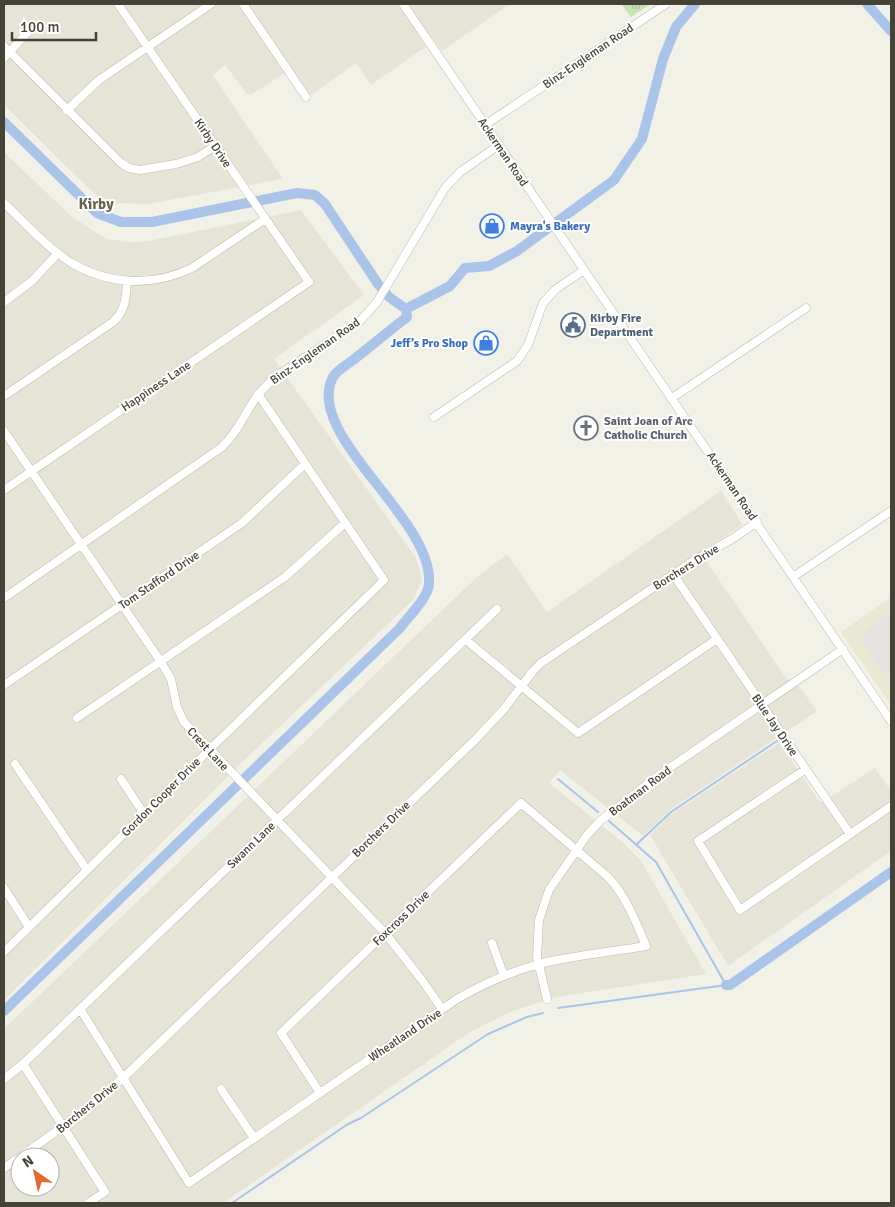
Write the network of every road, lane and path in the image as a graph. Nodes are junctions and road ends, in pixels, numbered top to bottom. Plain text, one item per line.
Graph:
1 (118, 4) edge
2 (211, 4) edge
3 (243, 4) edge
4 (403, 4) edge
5 (666, 4) edge
6 (36, 26) dead end
7 (148, 47) junction
8 (6, 52) edge
9 (306, 97) dead end
10 (67, 110) junction
11 (486, 126) junction
12 (499, 145) junction
13 (215, 146) junction
14 (4, 203) edge
15 (263, 217) junction
16 (58, 253) junction
17 (584, 270) junction
18 (127, 281) junction
19 (309, 282) joint
20 (4, 302) edge
21 (806, 308) dead end
22 (258, 394) junction
23 (4, 396) edge
24 (672, 398) junction
25 (434, 418) dead end
26 (4, 431) edge
27 (305, 464) junction
28 (31, 471) junction
29 (4, 490) edge
30 (891, 510) edge
31 (757, 522) junction
32 (345, 523) junction
33 (82, 546) junction
34 (673, 574) junction
35 (793, 577) junction
36 (4, 598) edge
37 (121, 605) junction
38 (497, 610) dead end
39 (717, 639) junction
40 (466, 640) junction
41 (843, 649) junction
42 (161, 662) junction
43 (4, 685) edge
44 (522, 686) junction
45 (762, 705) junction
46 (77, 718) dead end
47 (891, 721) edge
48 (209, 750) junction
49 (15, 764) dead end
50 (806, 769) junction
51 (121, 779) dead end
52 (891, 806) edge
53 (144, 814) junction
54 (277, 821) junction
55 (850, 834) junction
56 (576, 850) junction
57 (87, 870) junction
58 (331, 878) junction
59 (4, 888) edge
60 (29, 927) junction
61 (385, 933) junction
62 (492, 943) dead end
63 (4, 952) edge
64 (539, 964) junction
65 (504, 976) junction
66 (547, 999) dead end
67 (442, 1009) junction
68 (80, 1010) junction
69 (23, 1064) junction
70 (123, 1078) junction
71 (4, 1079) edge
72 (221, 1088) dead end
73 (320, 1093) junction
74 (63, 1127) junction
75 (254, 1138) junction
76 (4, 1168) edge
77 (88, 1203) edge

1 - 7 street, Kirby Drive
2 - 7 street
3 - 9 street
4 - 11 street, Ackerman Road
5 - 11 street, Binz-Engleman Road
6 - 8 street
7 - 10 street
7 - 13 street, Kirby Drive
8 - 10 street
10 - 13 street
11 - 12 street, Ackerman Road
12 - 17 street, Ackerman Road
12 - 22 street, Binz-Engleman Road
13 - 15 street, Kirby Drive
14 - 16 street
15 - 18 street
15 - 19 street, Kirby Drive
16 - 18 street
16 - 20 street
17 - 24 street, Ackerman Road
17 - 25 street
18 - 23 street
19 - 28 street, Happiness Lane
21 - 24 street
22 - 27 street
22 - 33 street, Binz-Engleman Road
24 - 31 street, Ackerman Road
26 - 28 street, Crest Lane
27 - 32 street
27 - 37 street, Tom Stafford Drive
28 - 29 street, Happiness Lane
28 - 33 street, Crest Lane
30 - 35 street
31 - 34 street, Borchers Drive
31 - 35 street, Ackerman Road
32 - 42 street
32 - 48 street, Gordon Cooper Drive
33 - 36 street, Binz-Engleman Road
33 - 37 street, Crest Lane
34 - 39 street, Blue Jay Drive
34 - 44 street, Borchers Drive
35 - 41 street, Ackerman Road
37 - 42 street, Crest Lane
37 - 43 street, Tom Stafford Drive
38 - 40 street, Swann Lane
39 - 44 street
39 - 45 street, Blue Jay Drive
40 - 44 street
40 - 54 street, Swann Lane
41 - 45 street, Boatman Road
41 - 47 street, Ackerman Road
42 - 46 street
42 - 48 street, Crest Lane
44 - 58 street, Borchers Drive
45 - 50 street, Blue Jay Drive
45 - 56 street, Boatman Road
48 - 53 street, Gordon Cooper Drive
48 - 54 street, Crest Lane
49 - 57 street
50 - 55 street, Blue Jay Drive
50 - 55 street
51 - 53 street
52 - 55 street
53 - 57 street, Gordon Cooper Drive
54 - 58 street, Crest Lane
54 - 68 street, Swann Lane
56 - 61 street, Foxcross Drive
56 - 64 street, Boatman Road
56 - 64 street, Wheatland Drive
57 - 60 street, Gordon Cooper Drive
58 - 61 street, Crest Lane
58 - 70 street, Borchers Drive
59 - 60 street
60 - 63 street, Gordon Cooper Drive
61 - 67 street, Crest Lane
61 - 73 street, Foxcross Drive
62 - 65 street
64 - 65 street, Wheatland Drive
64 - 66 street, Boatman Road
65 - 67 street, Wheatland Drive
67 - 73 street, Wheatland Drive
68 - 69 street, Swann Lane
68 - 70 street
69 - 71 street, Swann Lane
69 - 74 street
70 - 74 street, Borchers Drive
70 - 75 street, Wheatland Drive
72 - 75 street
73 - 75 street, Wheatland Drive
74 - 76 street, Borchers Drive
74 - 77 street

